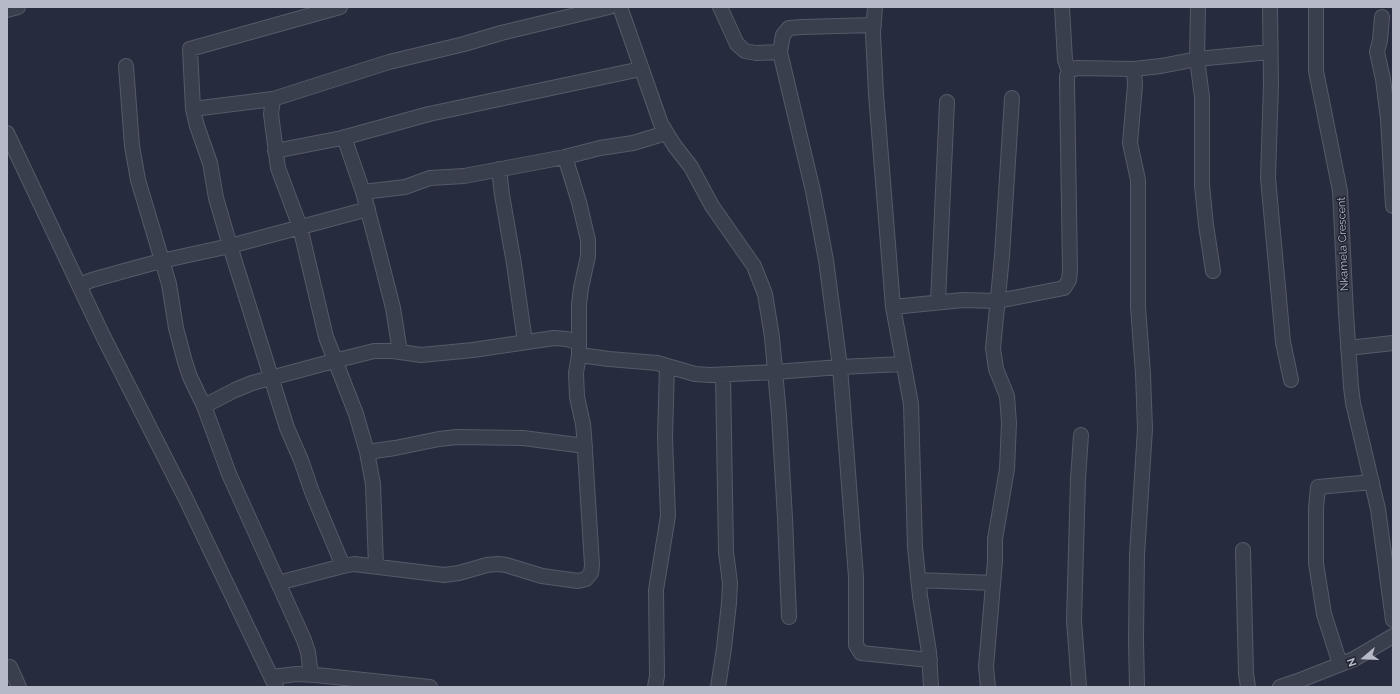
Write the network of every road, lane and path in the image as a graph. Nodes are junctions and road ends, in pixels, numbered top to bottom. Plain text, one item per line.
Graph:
1 (18, 7) edge
2 (609, 7) edge
3 (620, 7) edge
4 (720, 7) edge
5 (875, 7) edge
6 (1062, 7) edge
7 (1198, 7) edge
8 (1270, 7) edge
9 (1316, 7) edge
10 (332, 8) edge
11 (7, 10) edge
12 (1382, 17) dead end
13 (874, 25) junction
14 (780, 52) junction
15 (1270, 52) junction
16 (1197, 59) junction
17 (126, 66) dead end
18 (1134, 68) junction
19 (641, 69) junction
20 (1069, 71) junction
21 (1012, 98) dead end
22 (273, 99) junction
23 (947, 102) dead end
24 (193, 109) junction
25 (7, 133) edge
26 (666, 133) junction
27 (344, 138) junction
28 (275, 151) junction
29 (565, 157) junction
30 (499, 170) junction
31 (363, 192) junction
32 (1393, 206) edge
33 (368, 209) junction
34 (300, 227) junction
35 (230, 246) junction
36 (161, 261) junction
37 (1213, 271) dead end
38 (79, 285) junction
39 (998, 300) junction
40 (938, 302) junction
41 (893, 307) junction
42 (525, 342) junction
43 (1393, 343) edge
44 (1348, 348) junction
45 (579, 349) junction
46 (400, 352) junction
47 (334, 360) junction
48 (903, 364) junction
49 (667, 366) junction
50 (840, 367) junction
51 (776, 372) junction
52 (723, 375) junction
53 (270, 378) junction
54 (1291, 380) dead end
55 (204, 406) junction
56 (1081, 435) dead end
57 (585, 446) junction
58 (367, 452) junction
59 (1372, 482) junction
60 (1243, 550) dead end
61 (343, 566) junction
62 (376, 566) junction
63 (918, 580) junction
64 (278, 583) junction
65 (993, 583) junction
66 (789, 616) dead end
67 (1393, 620) edge
68 (1393, 636) edge
69 (930, 660) junction
70 (1340, 664) junction
71 (10, 667) dead end
72 (311, 675) junction
73 (274, 682) edge
74 (19, 687) edge
75 (430, 687) edge
76 (655, 687) edge
77 (718, 687) edge
78 (931, 687) edge
79 (988, 687) edge
80 (1079, 687) edge
81 (1138, 687) edge
82 (1248, 687) edge
83 (1280, 687) edge

1 - 11 street
2 - 22 street
3 - 19 street
4 - 14 street
5 - 13 street
6 - 20 street
7 - 16 street
8 - 15 street
9 - 44 street, Nkamela Crescent
10 - 24 street
12 - 32 street
13 - 14 street
13 - 41 street
14 - 50 street
15 - 16 street
15 - 54 street
16 - 18 street
16 - 37 street
17 - 36 street
18 - 20 street
18 - 81 street
19 - 26 street
19 - 27 street
20 - 39 street
21 - 39 street
22 - 24 street
22 - 28 street
23 - 40 street
24 - 35 street
25 - 38 street
26 - 29 street
26 - 51 street
27 - 28 street
27 - 31 street
28 - 34 street
29 - 30 street
29 - 45 street
30 - 31 street
30 - 42 street
31 - 33 street
33 - 34 street
33 - 46 street
34 - 35 street
34 - 47 street
35 - 36 street
35 - 53 street
36 - 38 street
36 - 55 street
38 - 73 street
39 - 40 street
39 - 65 street
40 - 41 street
41 - 48 street
42 - 45 street
42 - 46 street
43 - 44 street
44 - 59 street, Nkamela Crescent
45 - 49 street
45 - 57 street
46 - 47 street
47 - 53 street
47 - 58 street
48 - 50 street
48 - 63 street
49 - 52 street
49 - 76 street
50 - 51 street
50 - 69 street
51 - 52 street
51 - 66 street
52 - 77 street
53 - 55 street
53 - 61 street
55 - 64 street
56 - 80 street
57 - 58 street
57 - 62 street
58 - 62 street
59 - 67 street, Nkamela Crescent
59 - 70 street
60 - 82 street
61 - 62 street
61 - 64 street
63 - 65 street
63 - 69 street
64 - 72 street
65 - 79 street
68 - 70 street
69 - 78 street
70 - 83 street
71 - 74 street
72 - 73 street
72 - 75 street

